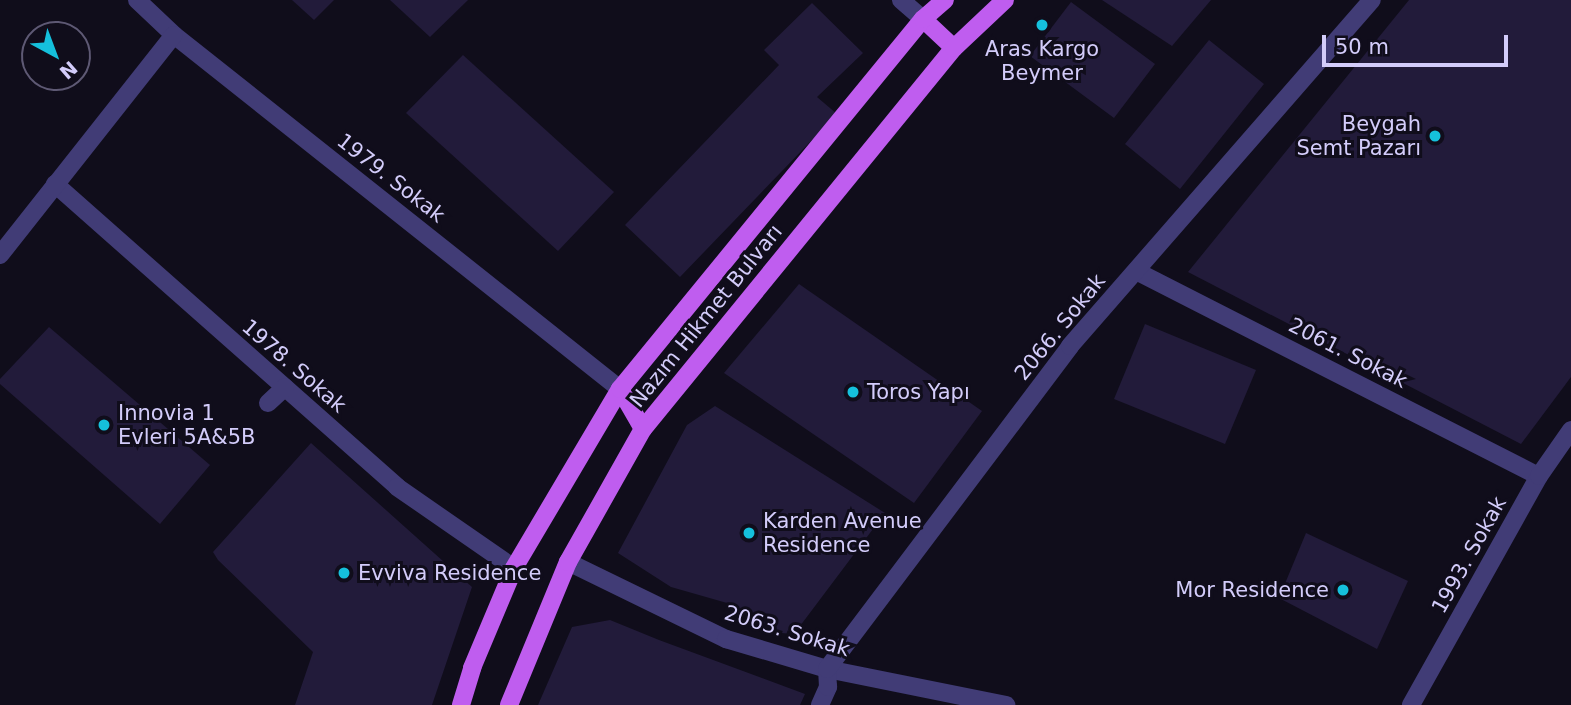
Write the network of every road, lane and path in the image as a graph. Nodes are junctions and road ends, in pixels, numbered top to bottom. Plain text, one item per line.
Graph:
1 (137, 0) edge
2 (901, 0) edge
3 (945, 0) edge
4 (1005, 0) edge
5 (1372, 0) edge
6 (923, 19) junction
7 (174, 35) junction
8 (954, 48) junction
9 (55, 184) junction
10 (0, 255) edge
11 (1136, 271) junction
12 (285, 387) junction
13 (620, 389) junction
14 (268, 403) dead end
15 (643, 429) junction
16 (1571, 430) edge
17 (1539, 476) junction
18 (568, 562) junction
19 (514, 568) junction
20 (827, 669) junction
21 (461, 705) edge
22 (509, 705) edge
23 (820, 705) edge
24 (1006, 705) edge
25 (1411, 705) edge

1 - 7 street, 1979. Sokak
2 - 6 street
3 - 6 main road, Nazım Hikmet Bulvarı
4 - 8 main road, Nazım Hikmet Bulvarı
5 - 11 street, 2066. Sokak
6 - 8 main road
6 - 13 main road, Nazım Hikmet Bulvarı
7 - 9 street
7 - 13 street, 1979. Sokak
8 - 15 main road, Nazım Hikmet Bulvarı
9 - 10 street
9 - 12 street, 1978. Sokak
11 - 17 street, 2061. Sokak
11 - 20 street, 2066. Sokak
12 - 14 street
12 - 19 street, 1978. Sokak
13 - 15 main road
13 - 19 main road, Nazım Hikmet Bulvarı
15 - 18 main road, Nazım Hikmet Bulvarı
16 - 17 street, 1993. Sokak
17 - 25 street, 1993. Sokak
18 - 20 street, 2063. Sokak
18 - 22 main road, Nazım Hikmet Bulvarı
19 - 21 main road, Nazım Hikmet Bulvarı
20 - 23 street, 2066. Sokak
20 - 24 street, 2063. Sokak

